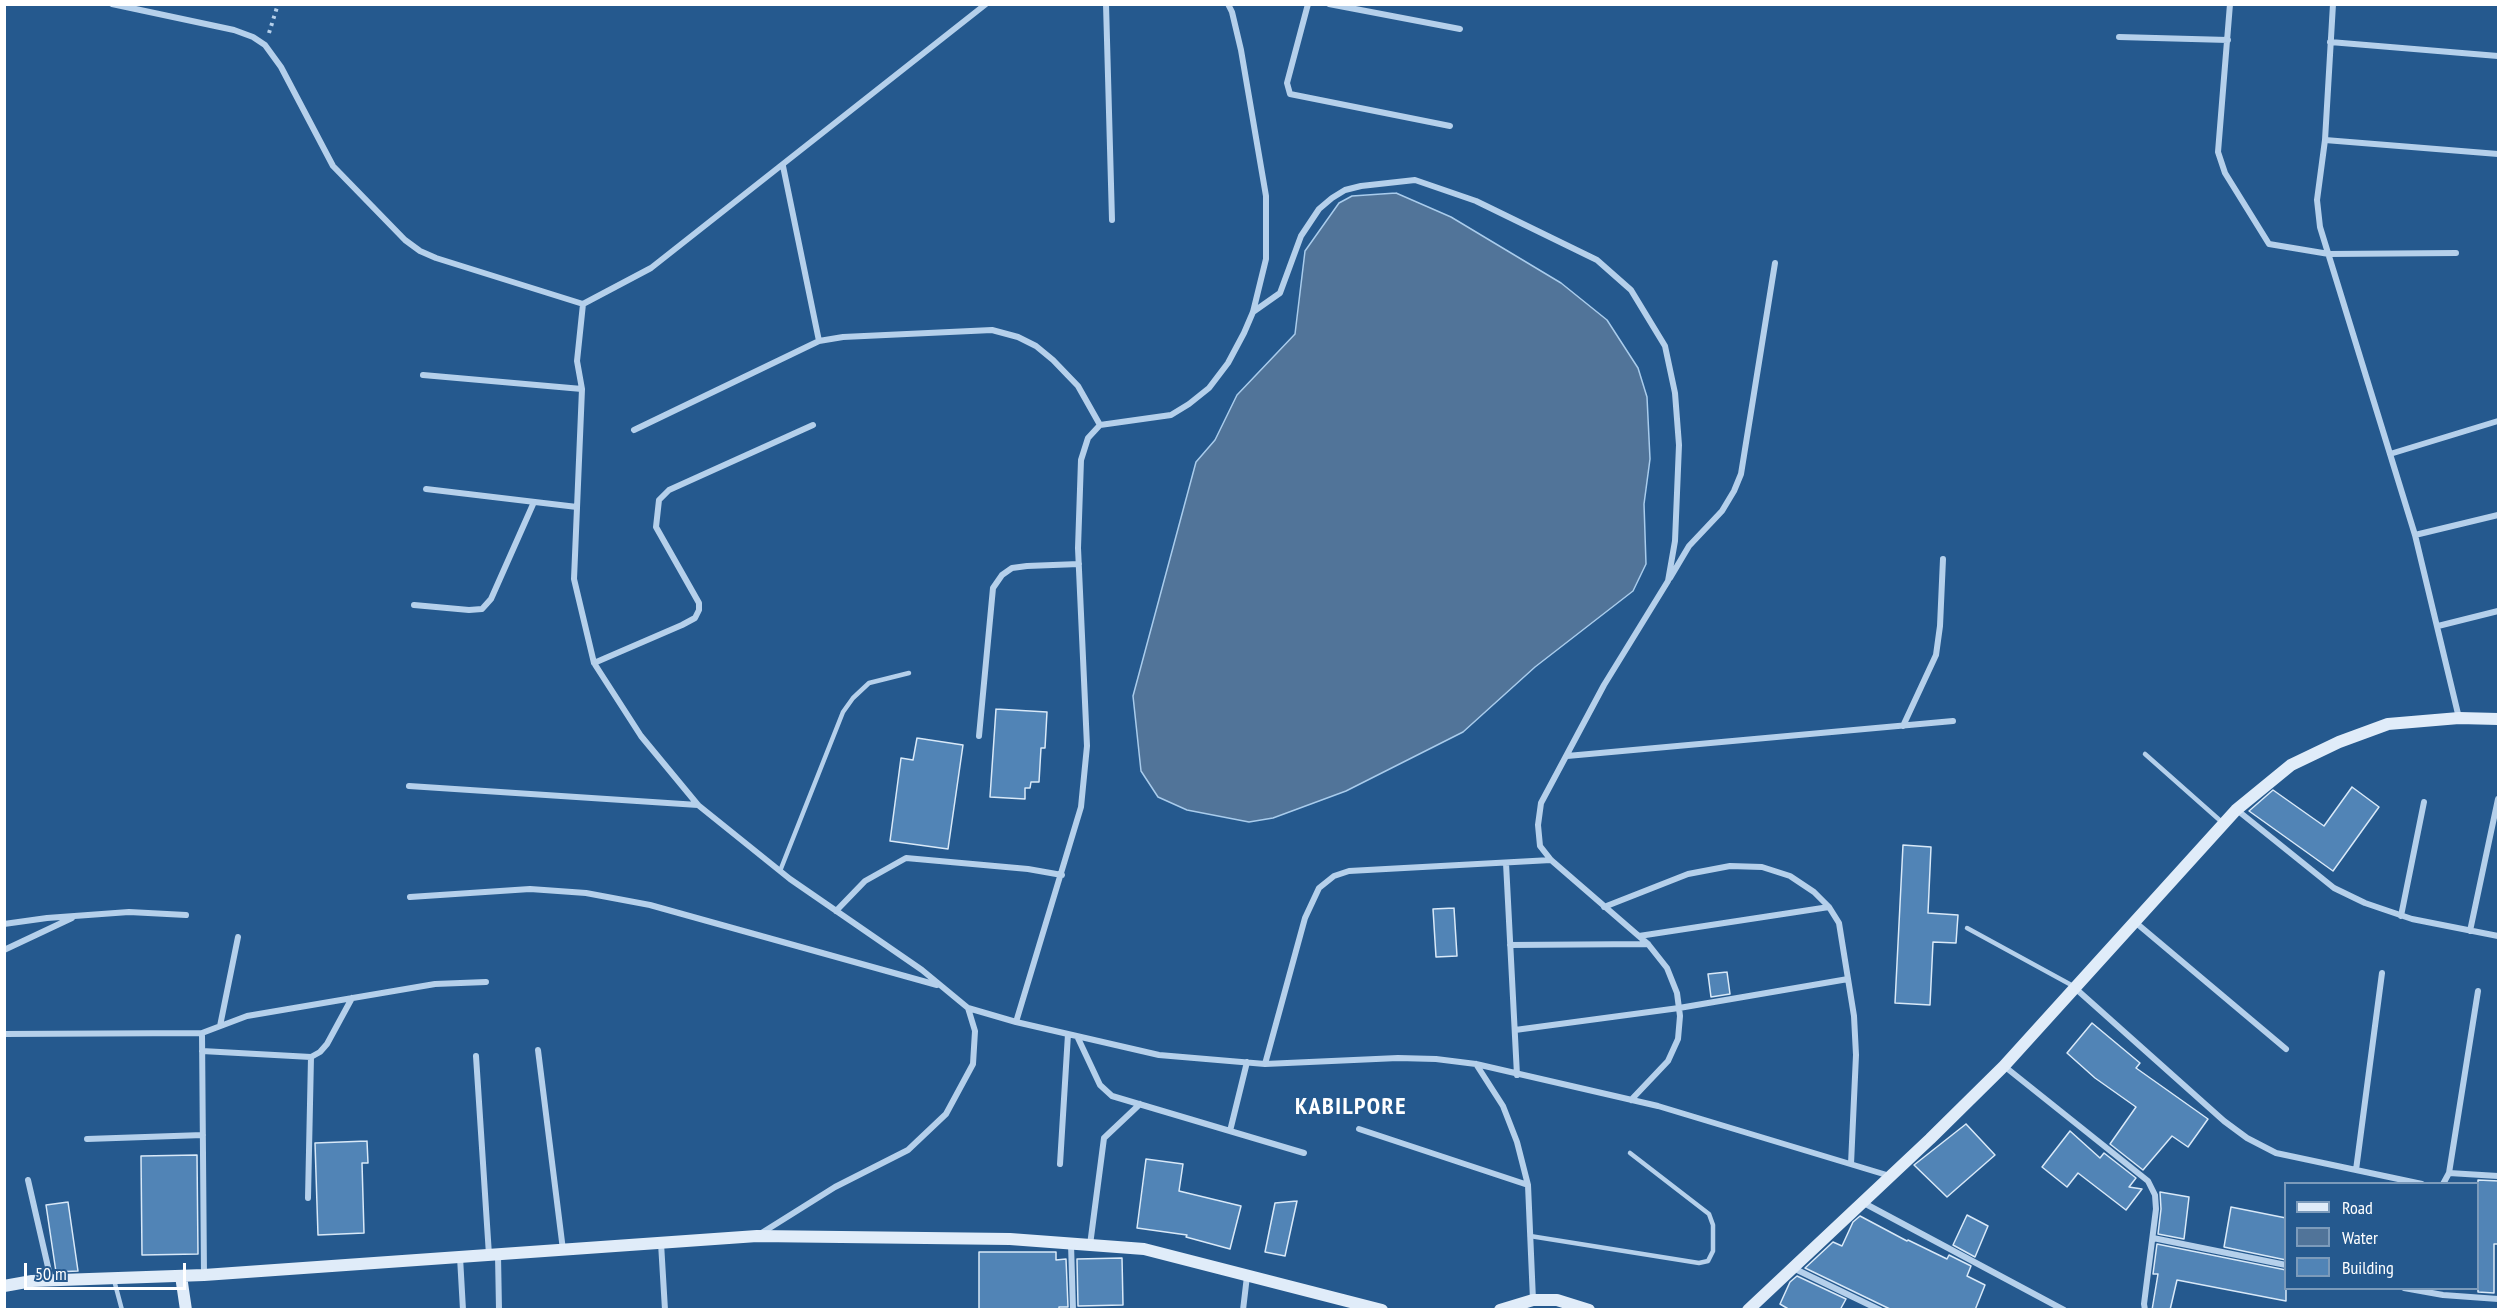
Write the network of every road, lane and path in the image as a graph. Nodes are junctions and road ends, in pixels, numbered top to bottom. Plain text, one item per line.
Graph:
1 (112, 4) edge
2 (278, 4) edge
3 (986, 4) edge
4 (1106, 4) edge
5 (1228, 4) edge
6 (1308, 4) edge
7 (1329, 4) edge
8 (2230, 4) edge
9 (2333, 4) edge
10 (1350, 7) edge
11 (1460, 29) dead end
12 (2119, 37) dead end
13 (2228, 40) junction
14 (2330, 42) junction
15 (265, 45) junction
16 (2499, 57) edge
17 (1449, 126) dead end
18 (2325, 140) junction
19 (2499, 154) edge
20 (783, 166) junction
21 (1112, 220) dead end
22 (2456, 253) dead end
23 (2329, 254) junction
24 (1775, 263) dead end
25 (583, 304) junction
26 (1253, 312) junction
27 (819, 341) junction
28 (423, 375) dead end
29 (582, 389) junction
30 (2499, 421) edge
31 (813, 425) dead end
32 (1100, 425) junction
33 (634, 430) dead end
34 (2390, 454) junction
35 (426, 489) dead end
36 (534, 502) junction
37 (577, 507) junction
38 (2499, 515) edge
39 (2415, 535) junction
40 (1943, 559) dead end
41 (1079, 564) junction
42 (1668, 581) junction
43 (414, 605) dead end
44 (2499, 611) edge
45 (2438, 626) junction
46 (594, 663) junction
47 (909, 673) dead end
48 (2459, 718) junction
49 (2499, 719) edge
50 (1953, 722) dead end
51 (1903, 726) junction
52 (979, 736) dead end
53 (2145, 754) dead end
54 (1567, 756) junction
55 (409, 786) dead end
56 (2499, 799) edge
57 (2424, 802) dead end
58 (699, 805) junction
59 (2236, 810) junction
60 (2224, 824) junction
61 (1551, 860) junction
62 (1506, 862) junction
63 (780, 871) junction
64 (1062, 875) junction
65 (410, 897) dead end
66 (1604, 907) junction
67 (1829, 907) junction
68 (836, 911) junction
69 (186, 915) dead end
70 (78, 916) junction
71 (2401, 916) junction
72 (2134, 922) junction
73 (4, 924) edge
74 (1967, 928) dead end
75 (2470, 931) junction
76 (1639, 936) junction
77 (2499, 936) edge
78 (238, 937) dead end
79 (1648, 944) junction
80 (1510, 945) junction
81 (4, 950) edge
82 (2382, 973) dead end
83 (1848, 979) junction
84 (486, 982) dead end
85 (941, 986) junction
86 (2075, 987) junction
87 (2478, 991) dead end
88 (352, 998) junction
89 (968, 1008) junction
90 (1679, 1008) junction
91 (1016, 1022) junction
92 (220, 1026) junction
93 (1515, 1030) junction
94 (202, 1033) junction
95 (4, 1034) edge
96 (1068, 1034) junction
97 (1077, 1036) junction
98 (2286, 1049) dead end
99 (538, 1050) dead end
100 (202, 1051) junction
101 (476, 1056) dead end
102 (311, 1057) junction
103 (1246, 1062) junction
104 (1265, 1064) junction
105 (1476, 1064) junction
106 (2004, 1066) junction
107 (1517, 1075) junction
108 (1631, 1100) junction
109 (1140, 1104) junction
110 (1359, 1129) dead end
111 (1230, 1131) junction
112 (203, 1135) junction
113 (87, 1139) dead end
114 (1304, 1153) dead end
115 (1630, 1153) dead end
116 (1060, 1164) dead end
117 (1851, 1164) junction
118 (2356, 1170) junction
119 (2449, 1173) junction
120 (1890, 1176) junction
121 (2499, 1176) edge
122 (28, 1180) dead end
123 (2413, 1182) edge
124 (2444, 1182) edge
125 (1528, 1185) junction
126 (308, 1198) dead end
127 (1862, 1202) junction
128 (757, 1236) junction
129 (1530, 1236) junction
130 (2153, 1238) junction
131 (661, 1243) junction
132 (1071, 1243) junction
133 (1090, 1245) junction
134 (562, 1250) junction
135 (494, 1255) junction
136 (460, 1257) junction
137 (2284, 1265) edge
138 (1793, 1268) junction
139 (204, 1275) junction
140 (181, 1276) junction
141 (1247, 1276) junction
142 (114, 1279) junction
143 (51, 1280) junction
144 (4, 1286) edge
145 (2415, 1290) edge
146 (2499, 1299) edge
147 (1533, 1300) junction
148 (122, 1310) edge
149 (186, 1310) edge
150 (463, 1310) edge
151 (499, 1310) edge
152 (665, 1310) edge
153 (1073, 1310) edge
154 (1244, 1310) edge
155 (1382, 1310) edge
156 (1500, 1310) edge
157 (1589, 1310) edge
158 (1748, 1310) edge
159 (1880, 1310) edge
160 (2064, 1310) edge
161 (2145, 1310) edge

1 - 15 street
2 - 15 path
3 - 20 street
4 - 21 street
5 - 26 street
6 - 17 street
7 - 10 street
8 - 13 street
9 - 14 street
10 - 11 street
12 - 13 street
13 - 23 street
14 - 16 street
14 - 18 street
15 - 25 street
18 - 19 street
18 - 23 street
20 - 25 street
20 - 27 street
22 - 23 street
23 - 34 street
24 - 42 street
25 - 29 street
26 - 32 street
26 - 42 street
27 - 32 street
27 - 33 street
28 - 29 street
29 - 37 street
30 - 34 street
31 - 46 street
32 - 41 street
34 - 39 street
35 - 36 street
36 - 37 street
36 - 43 street
37 - 46 street
38 - 39 street
39 - 45 street
40 - 51 street
41 - 52 street
41 - 64 street
42 - 54 street
44 - 45 street
45 - 48 street
46 - 58 street
47 - 63 lane
48 - 49 street
48 - 59 street
50 - 51 street
51 - 54 street
53 - 60 lane
54 - 61 street
55 - 58 street
56 - 75 street
57 - 71 street
58 - 63 street
59 - 60 street
59 - 71 street
60 - 72 street
61 - 62 street
61 - 66 street
62 - 80 street
62 - 104 street
63 - 68 street
64 - 68 street
64 - 91 street
65 - 85 street
66 - 67 street
66 - 76 street
67 - 76 street
67 - 83 street
68 - 85 street
69 - 70 street
70 - 73 street
70 - 81 street
71 - 75 street
72 - 86 street
72 - 98 street
74 - 86 lane
75 - 77 street
76 - 79 street
78 - 92 street
79 - 80 street
79 - 90 street
80 - 93 street
82 - 118 street
83 - 90 street
83 - 117 street
84 - 88 street
85 - 89 street
86 - 106 street
86 - 118 street
87 - 119 street
88 - 92 street
88 - 102 street
89 - 91 street
89 - 128 street
90 - 93 street
90 - 108 street
91 - 96 street
92 - 94 street
93 - 107 street
94 - 95 street
94 - 100 street
96 - 97 street
96 - 116 street
97 - 103 street
97 - 109 street
99 - 134 street
100 - 102 street
100 - 112 street
101 - 135 street
102 - 126 street
103 - 104 street
103 - 111 street
104 - 105 street
105 - 107 street
105 - 125 street
106 - 120 street
106 - 130 street
107 - 108 street
108 - 117 street
109 - 111 street
109 - 133 street
110 - 125 street
111 - 114 street
112 - 113 street
112 - 139 street
115 - 129 lane
117 - 120 street
118 - 123 street
119 - 121 street
119 - 124 street
120 - 127 street
122 - 143 street
125 - 129 street
127 - 138 street
127 - 160 street
128 - 131 street
128 - 132 street
129 - 147 street
130 - 137 street
130 - 161 street
131 - 134 street
131 - 152 street
132 - 133 street
132 - 153 street
133 - 141 street
134 - 135 street
135 - 136 street
135 - 151 street
136 - 139 street
136 - 150 street
138 - 158 street
138 - 159 street
139 - 140 street
140 - 142 street
140 - 149 street
141 - 154 street
141 - 155 street
142 - 143 street
142 - 148 lane
143 - 144 street
145 - 146 street
147 - 156 street
147 - 157 street

